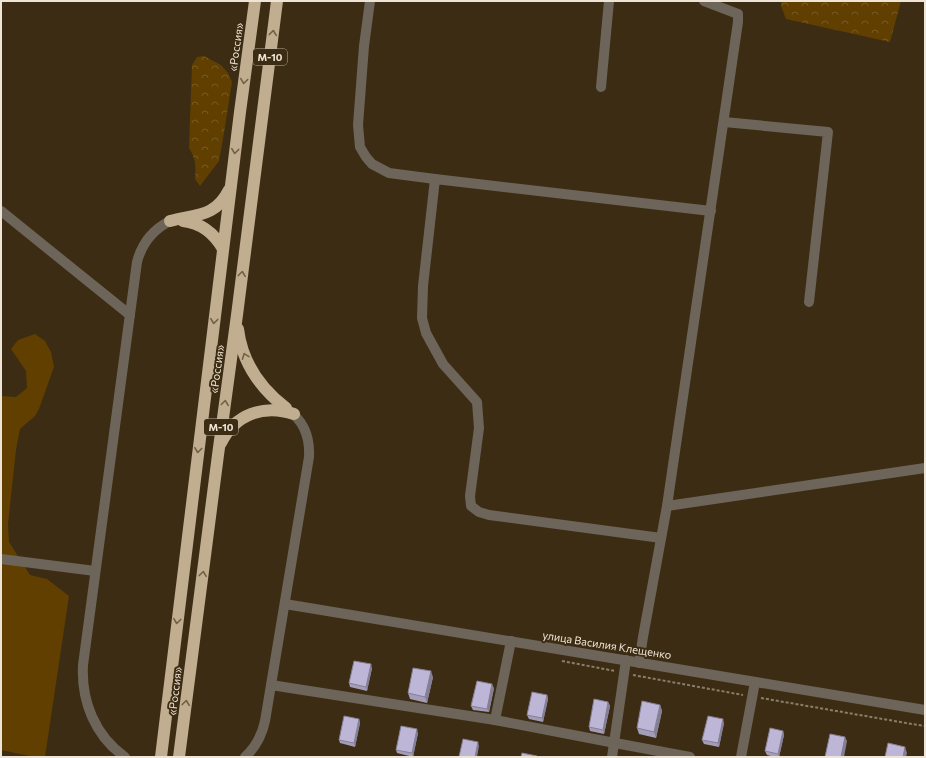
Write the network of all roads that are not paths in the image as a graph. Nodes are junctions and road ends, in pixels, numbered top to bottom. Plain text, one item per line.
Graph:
1 (255, 1) edge
2 (277, 1) edge
3 (370, 1) edge
4 (609, 1) edge
5 (704, 1) edge
6 (602, 87) dead end
7 (724, 122) junction
8 (435, 180) junction
9 (230, 187) junction
10 (1, 211) edge
11 (711, 211) junction
12 (170, 221) junction
13 (223, 249) junction
14 (809, 302) dead end
15 (130, 315) junction
16 (237, 315) junction
17 (290, 411) junction
18 (218, 455) junction
19 (925, 468) edge
20 (667, 506) junction
21 (661, 538) junction
22 (1, 559) edge
23 (96, 571) junction
24 (285, 604) junction
25 (511, 641) junction
26 (626, 660) junction
27 (639, 663) junction
28 (755, 682) junction
29 (271, 685) junction
30 (925, 710) edge
31 (494, 720) junction
32 (615, 744) junction
33 (125, 757) edge
34 (160, 757) edge
35 (179, 757) edge
36 (245, 757) edge
37 (612, 757) edge
38 (690, 757) edge
39 (741, 757) edge

1 -> 9 highway, «Россия» / М-10
16 -> 2 highway, «Россия» / М-10
3 - 8 street
4 - 6 street
5 - 7 street
7 - 11 street
7 - 14 street
8 - 11 street
8 - 21 street
9 - 12 highway
9 - 13 highway, «Россия» / М-10
10 - 15 street
11 - 20 street
12 - 13 highway
12 - 15 street
13 -> 34 highway, «Россия» / М-10
15 - 23 street
17 -> 16 highway
18 -> 16 highway, «Россия» / М-10
17 - 18 highway
17 - 24 street
35 -> 18 highway, «Россия» / М-10
19 - 20 street
20 - 21 street
21 - 27 street
22 - 23 street
23 - 33 street
24 - 25 street, улица Василия Клещенко
24 - 29 street
25 - 26 street, улица Василия Клещенко
25 - 31 street
26 - 27 street, улица Василия Клещенко
26 - 32 street
27 - 28 street, улица Василия Клещенко
28 - 30 street, улица Василия Клещенко
28 - 39 street
29 - 31 street
29 - 36 street
31 - 32 street
32 - 37 street
32 - 38 street

